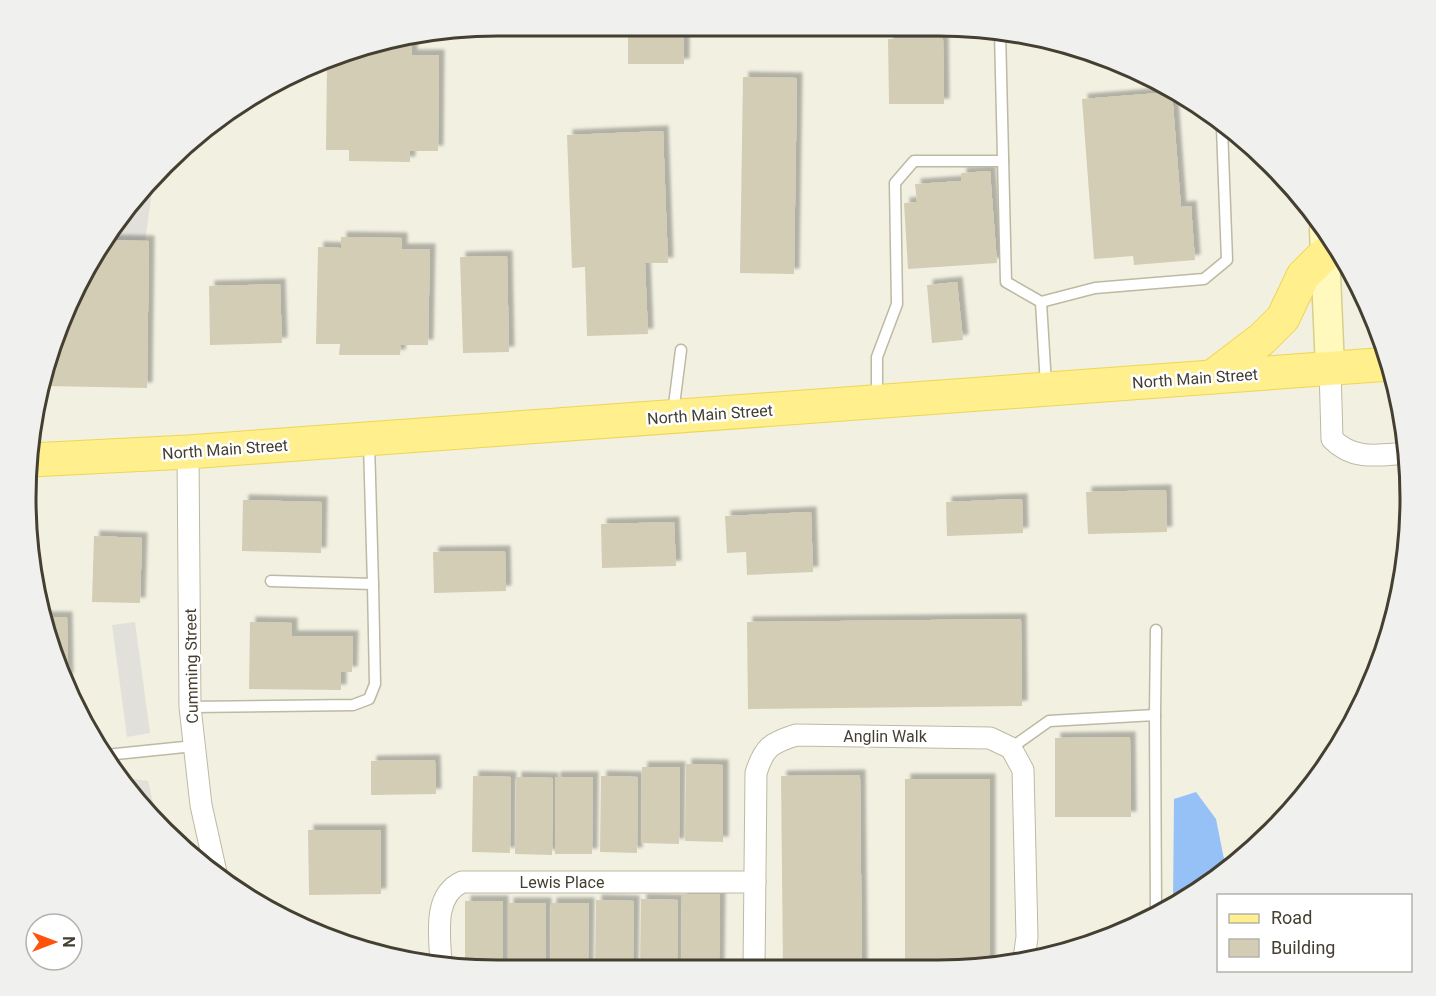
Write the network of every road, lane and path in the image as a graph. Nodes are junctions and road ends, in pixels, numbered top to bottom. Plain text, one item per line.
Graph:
1 (1000, 40) edge
2 (1222, 134) edge
3 (1003, 161) junction
4 (1323, 243) edge
5 (1324, 244) edge
6 (1041, 302) junction
7 (681, 350) dead end
8 (1380, 365) edge
9 (1330, 369) junction
10 (1212, 377) junction
11 (1046, 389) junction
12 (877, 402) junction
13 (673, 417) junction
14 (369, 439) junction
15 (188, 452) junction
16 (1398, 454) edge
17 (38, 460) edge
18 (271, 581) dead end
19 (373, 584) junction
20 (1156, 630) dead end
21 (190, 706) junction
22 (1155, 715) junction
23 (194, 746) junction
24 (1011, 748) junction
25 (114, 754) edge
26 (214, 862) edge
27 (755, 882) junction
28 (1156, 905) edge
29 (1025, 951) edge
30 (441, 956) edge
31 (754, 960) edge

1 - 3 lane
2 - 6 lane
3 - 6 lane
3 - 12 lane
4 - 10 main road
5 - 9 street
6 - 11 lane
7 - 13 lane
8 - 9 main road, North Main Street
9 - 10 main road, North Main Street
9 - 16 street
10 - 11 main road, North Main Street
11 - 12 main road, North Main Street
12 - 13 main road, North Main Street
13 - 14 main road, North Main Street
14 - 15 main road, North Main Street
14 - 19 lane
15 - 17 main road, North Main Street
15 - 21 street, Cumming Street
18 - 19 lane
19 - 21 lane
20 - 22 lane
21 - 23 street, Cumming Street
22 - 24 lane
22 - 28 lane
23 - 25 lane
23 - 26 street, Cumming Street
24 - 27 street, Anglin Walk
24 - 29 street
27 - 30 street, Lewis Place
27 - 31 street, Anglin Walk

